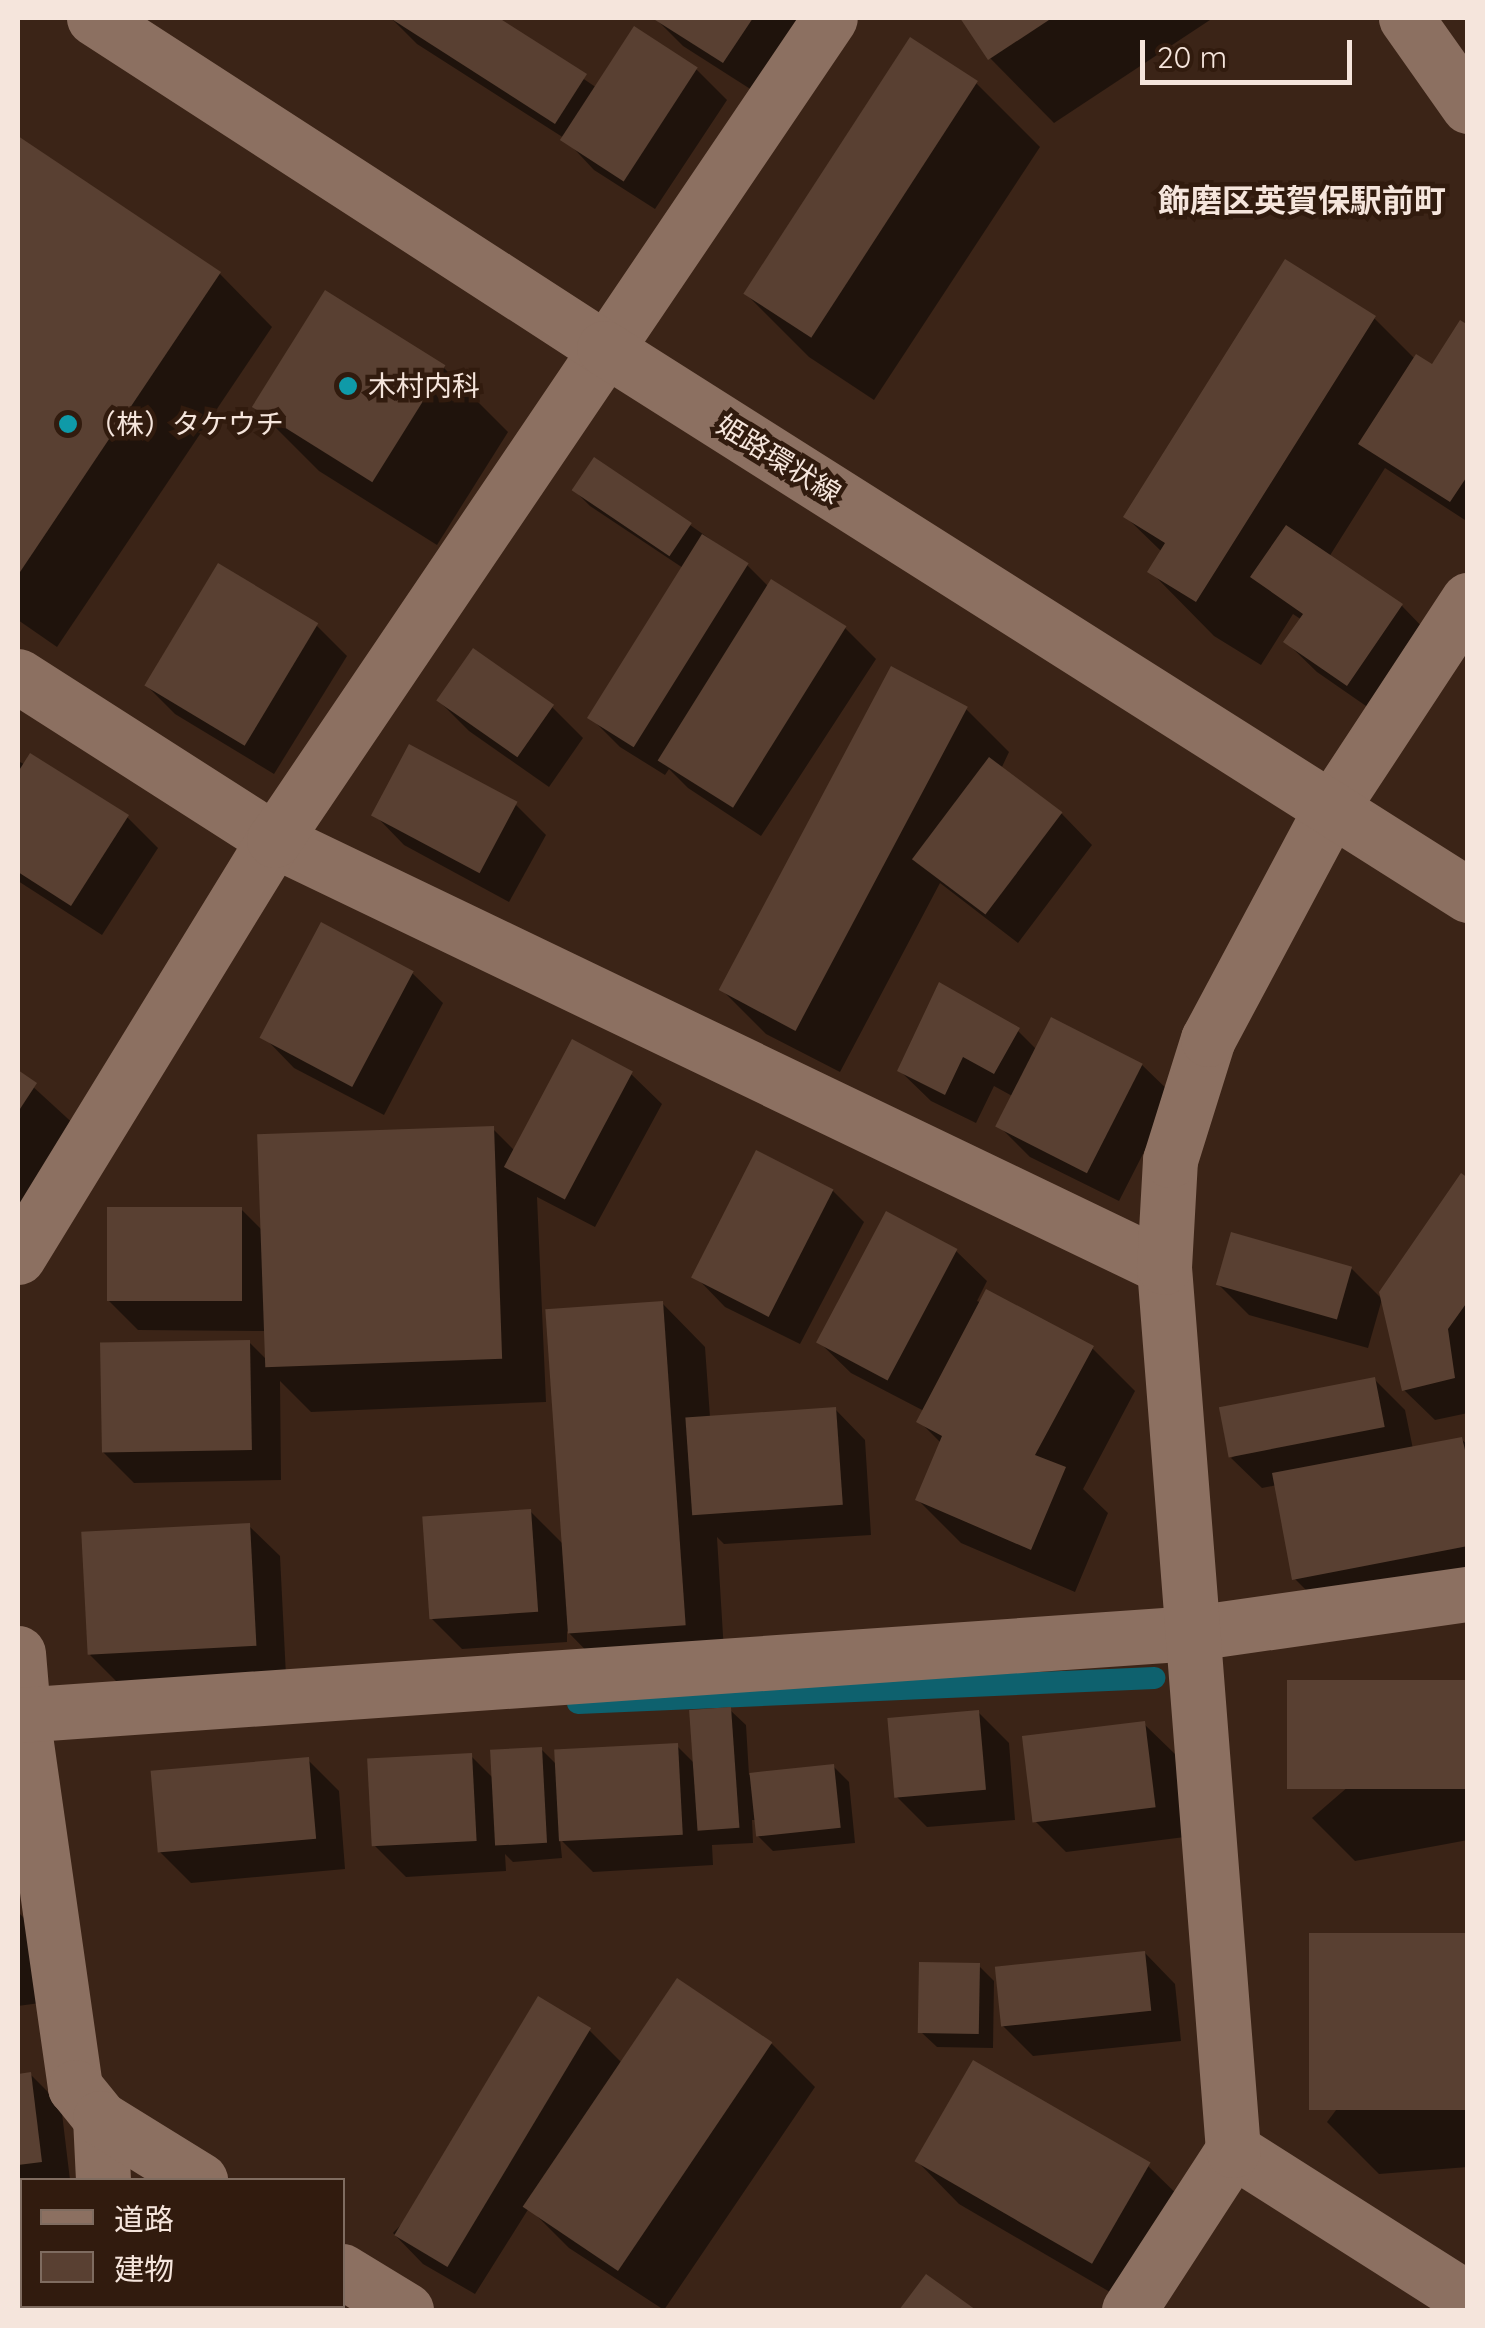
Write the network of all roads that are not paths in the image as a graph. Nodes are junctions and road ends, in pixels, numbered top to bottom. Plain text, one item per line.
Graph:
1 (94, 18) edge
2 (830, 18) edge
3 (1406, 18) edge
4 (1468, 106) edge
5 (604, 348) junction
6 (1468, 600) edge
7 (18, 676) edge
8 (1332, 807) junction
9 (274, 840) junction
10 (1468, 894) edge
11 (18, 1257) edge
12 (1164, 1267) junction
13 (1468, 1594) edge
14 (1193, 1633) junction
15 (18, 1653) edge
16 (19, 1714) edge
17 (100, 2118) junction
18 (1233, 2150) junction
19 (103, 2178) edge
20 (197, 2178) edge
21 (345, 2272) edge
22 (1468, 2299) edge
23 (406, 2310) edge
24 (1129, 2310) edge

1 - 5 street, 姫路環状線
2 - 5 street
3 - 4 street
5 - 8 street, 姫路環状線
5 - 9 street
6 - 8 street
7 - 9 street
8 - 10 street, 姫路環状線
8 - 12 street
9 - 11 street
9 - 12 street
12 - 14 street
13 - 14 street
14 - 16 street
14 - 18 street
15 - 16 street
16 - 17 street
17 - 19 street
17 - 20 street
18 - 22 street
18 - 24 street
21 - 23 street

